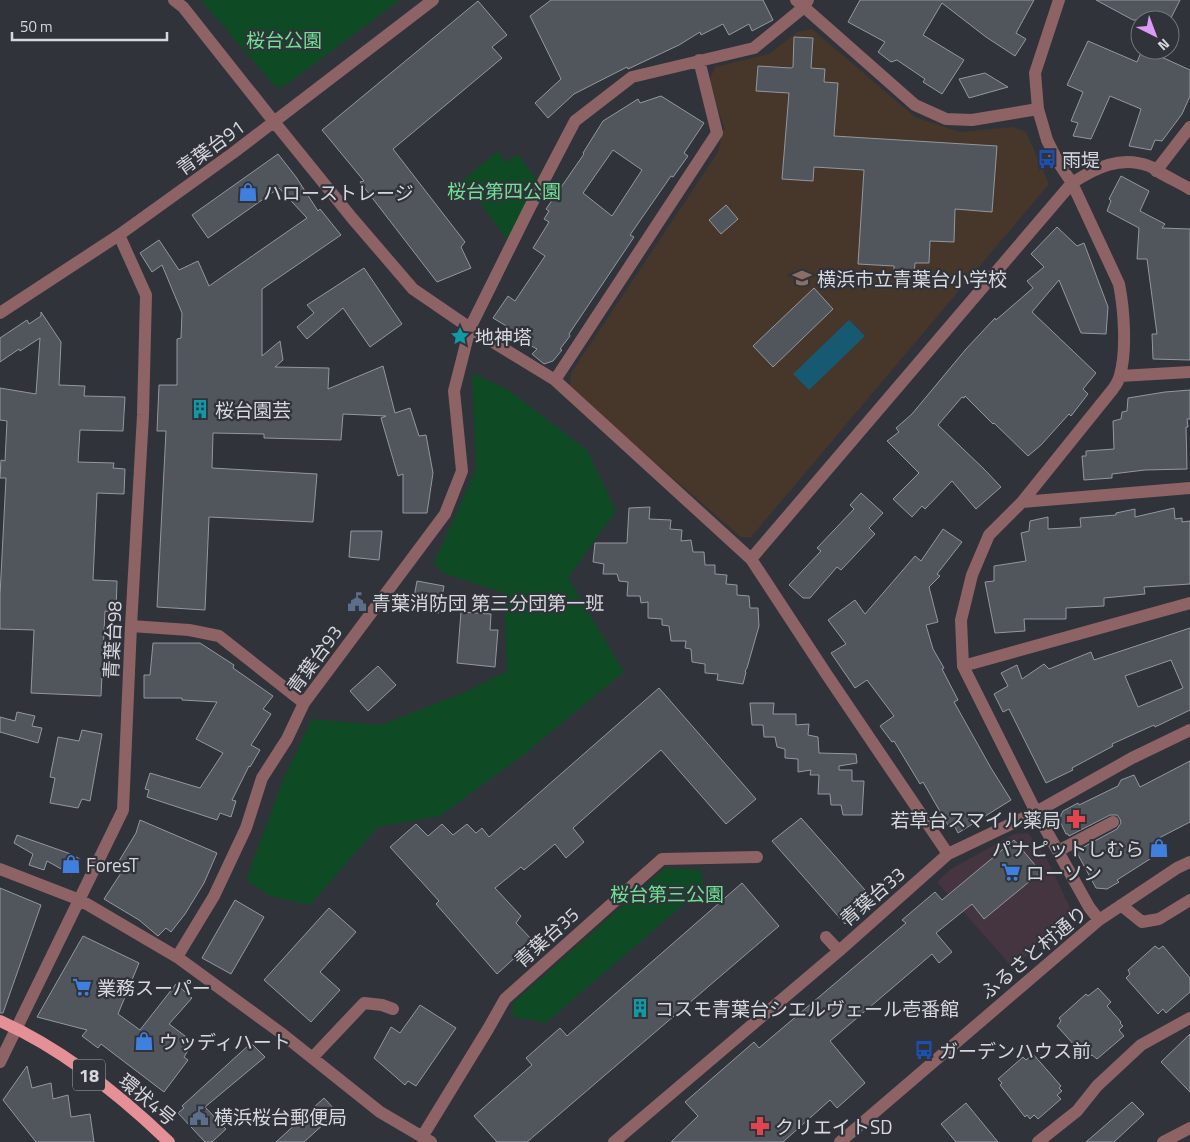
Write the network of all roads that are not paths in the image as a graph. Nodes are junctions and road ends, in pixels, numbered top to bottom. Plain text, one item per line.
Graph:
1 (174, 0) edge
2 (433, 0) edge
3 (1059, 0) edge
4 (802, 2) edge
5 (699, 60) junction
6 (1038, 109) junction
7 (275, 123) junction
8 (1190, 127) edge
9 (1156, 171) junction
10 (1072, 183) junction
11 (1190, 189) edge
12 (119, 235) junction
13 (0, 313) edge
14 (470, 328) junction
15 (1190, 372) edge
16 (1120, 376) junction
17 (555, 380) junction
18 (1190, 488) edge
19 (1022, 502) junction
20 (751, 559) junction
21 (1190, 603) edge
22 (131, 626) junction
23 (962, 666) junction
24 (304, 703) junction
25 (1190, 730) edge
26 (1036, 812) junction
27 (1114, 822) dead end
28 (1058, 851) junction
29 (948, 854) junction
30 (756, 857) dead end
31 (1190, 862) edge
32 (0, 869) edge
33 (80, 900) junction
34 (1190, 900) edge
35 (1120, 905) junction
36 (1099, 920) junction
37 (826, 937) dead end
38 (838, 951) junction
39 (177, 957) junction
40 (394, 1009) dead end
41 (1190, 1018) edge
42 (0, 1021) edge
43 (17, 1029) junction
44 (312, 1058) junction
45 (0, 1062) edge
46 (1185, 1135) edge
47 (426, 1139) edge
48 (170, 1142) edge
49 (614, 1142) edge
50 (840, 1142) edge
51 (1038, 1142) edge
52 (1163, 1142) edge

1 - 7 street
2 - 7 street, 青葉台91
3 - 6 street
4 - 5 street, 青葉台93
4 - 6 street
5 - 14 street, 青葉台93
5 - 17 street
6 - 10 street
7 - 12 street, 青葉台91
7 - 14 street
8 - 9 street
9 - 10 street
9 - 11 street
10 - 16 street
10 - 20 street
12 - 13 street, 青葉台91
12 - 22 street, 青葉台98
14 - 17 street
14 - 24 street, 青葉台93
15 - 16 street
16 - 19 street
17 - 20 street
18 - 19 street
19 - 23 street
20 - 29 street
21 - 23 street
22 - 24 street
22 - 33 street, 青葉台98
23 - 26 street
24 - 39 street, 青葉台93
25 - 26 street, 青葉台33
26 - 28 street
26 - 29 street, 青葉台33
27 - 28 street
28 - 36 street
29 - 38 street, 青葉台33
30 - 47 street, 青葉台35
31 - 35 street, ふるさと村通り
32 - 33 street
33 - 39 street
33 - 43 street, 青葉台98
34 - 35 street
35 - 36 street, ふるさと村通り
36 - 50 street, ふるさと村通り
37 - 38 street
38 - 49 street, 青葉台33
39 - 44 street
40 - 44 street
41 - 51 street
42 - 43 main road, 環状4号 / 18
43 - 45 street, 青葉台98
43 - 48 main road, 環状4号 / 18
44 - 47 street
46 - 52 street

